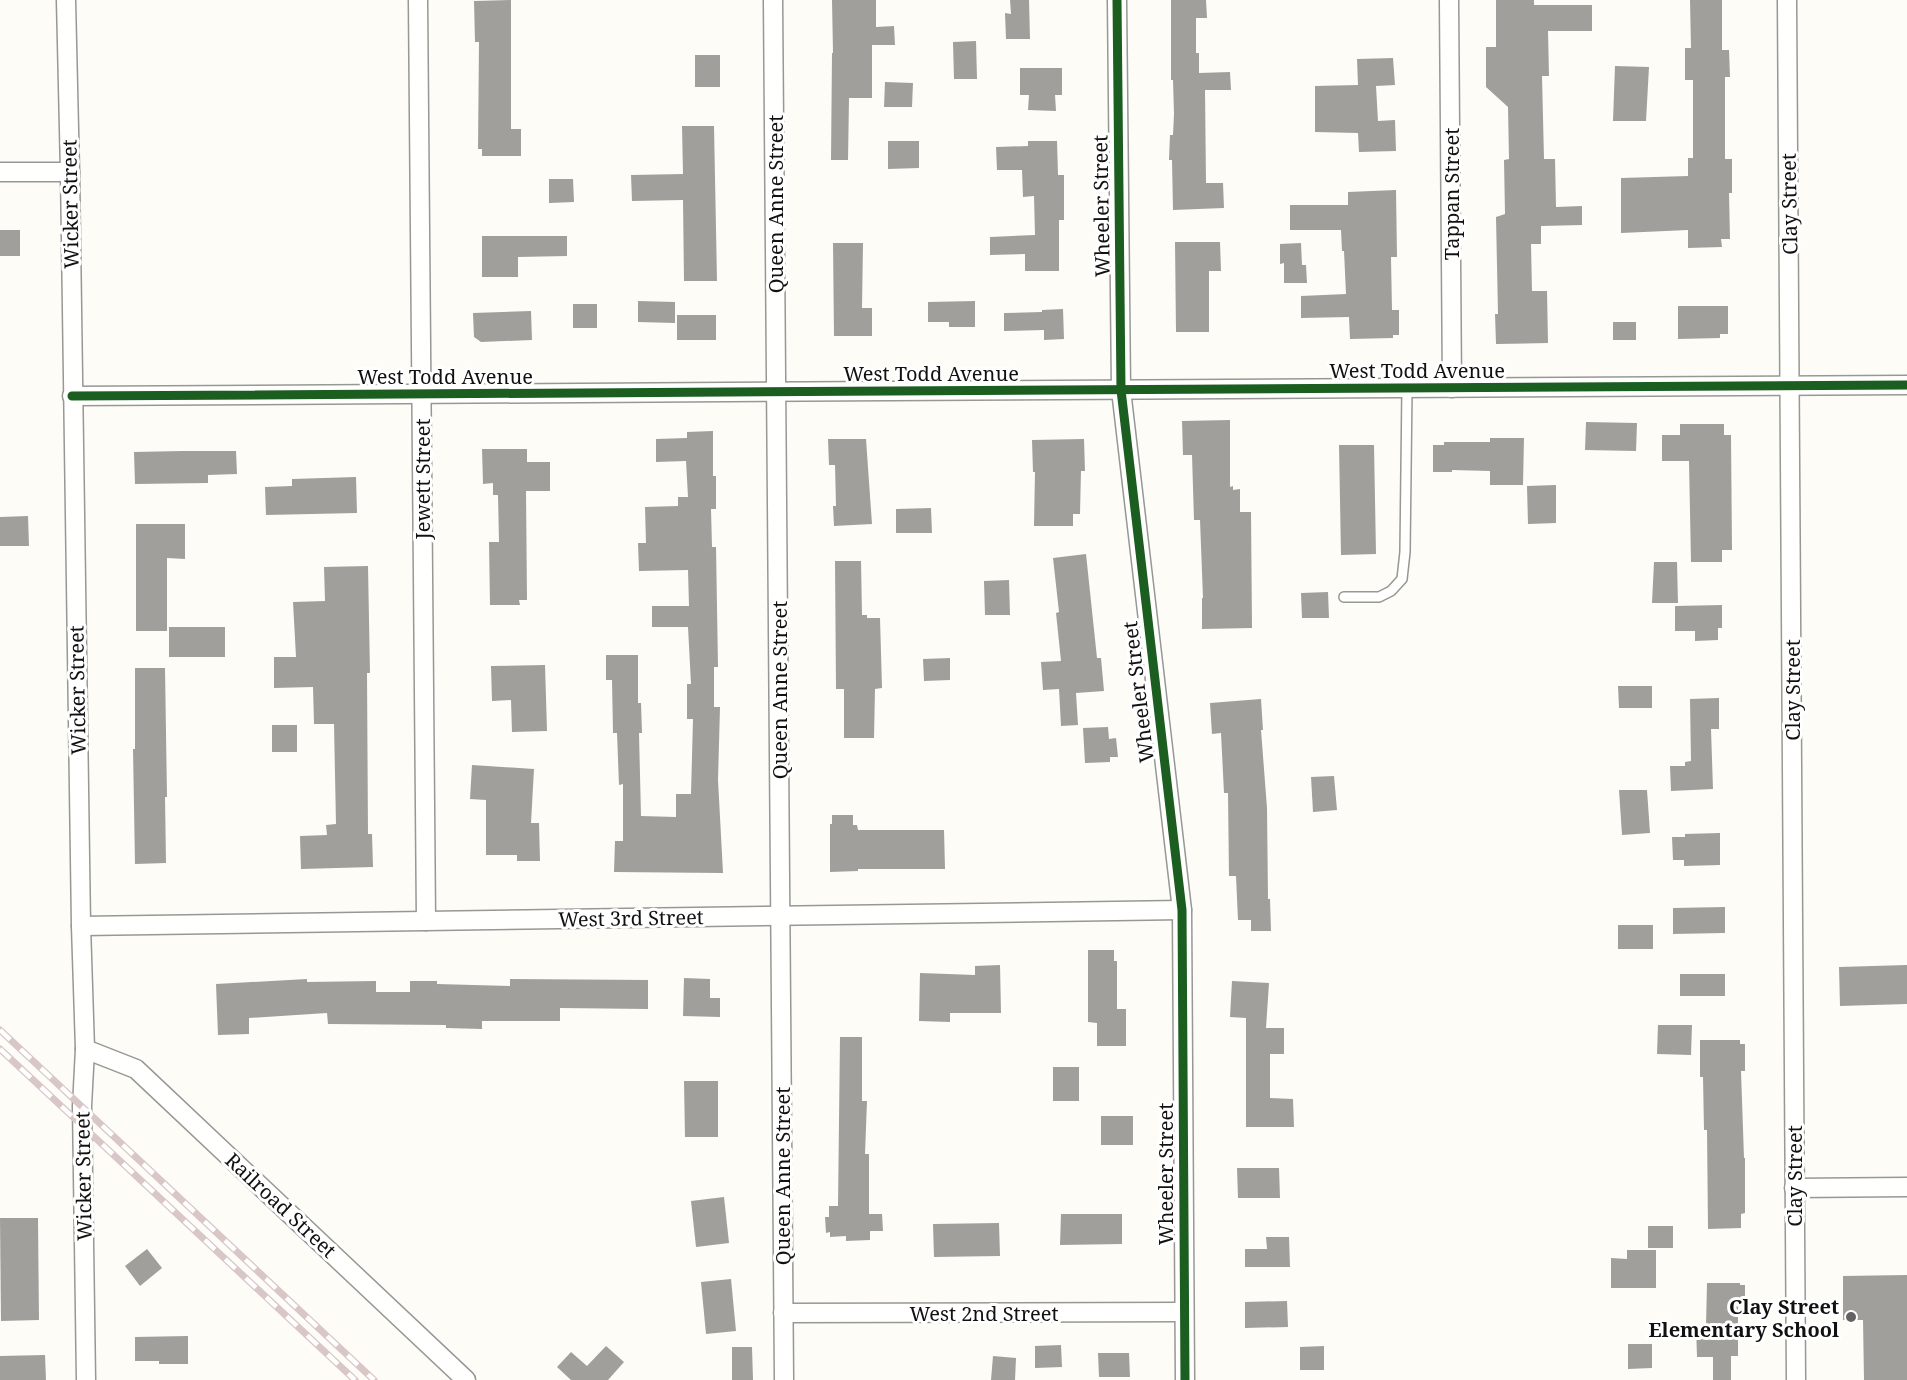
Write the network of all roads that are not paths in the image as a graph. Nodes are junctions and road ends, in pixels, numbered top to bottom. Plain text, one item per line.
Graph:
1 (66, 0) edge
2 (418, 0) edge
3 (773, 0) edge
4 (1117, 0) edge
5 (1449, 0) edge
6 (1787, 0) edge
7 (0, 172) edge
8 (70, 172) junction
9 (1907, 385) edge
10 (1791, 386) junction
11 (1407, 388) junction
12 (1452, 388) junction
13 (1121, 390) junction
14 (776, 392) junction
15 (421, 394) junction
16 (72, 396) junction
17 (1344, 597) dead end
18 (1182, 910) junction
19 (780, 916) junction
20 (426, 921) junction
21 (81, 926) junction
22 (85, 1048) junction
23 (1907, 1187) edge
24 (1794, 1188) junction
25 (1184, 1312) junction
26 (783, 1313) junction
27 (86, 1380) edge
28 (466, 1380) edge
29 (784, 1380) edge
30 (1185, 1380) edge
31 (1796, 1380) edge

1 - 8 street, Wicker Street
2 - 15 street, Jewett Street
3 - 14 street, Queen Anne Street
4 - 13 street, Wheeler Street
5 - 12 street, Tappan Street
6 - 10 street, Clay Street
7 - 8 street
8 - 16 street, Wicker Street
9 - 10 street, West Todd Avenue
10 - 12 street, West Todd Avenue
10 - 24 street, Clay Street
11 - 12 street, West Todd Avenue
11 - 13 street, West Todd Avenue
11 - 17 lane
13 - 14 street, West Todd Avenue
13 - 18 street, Wheeler Street
14 - 15 street, West Todd Avenue
14 - 19 street, Queen Anne Street
15 - 16 street, West Todd Avenue
15 - 20 street, Jewett Street
16 - 21 street, Wicker Street
18 - 19 street, West 3rd Street
18 - 25 street, Wheeler Street
19 - 20 street, West 3rd Street
19 - 26 street, Queen Anne Street
20 - 21 street, West 3rd Street
21 - 22 street, Wicker Street
22 - 27 street, Wicker Street
22 - 28 street, Railroad Street
23 - 24 street
24 - 31 street, Clay Street
25 - 26 street, West 2nd Street
25 - 30 street, Wheeler Street
26 - 29 street, Queen Anne Street

